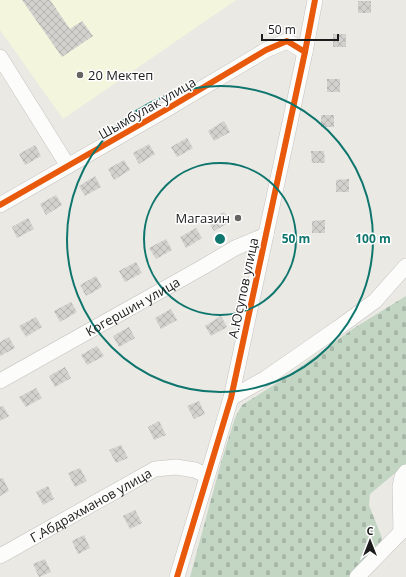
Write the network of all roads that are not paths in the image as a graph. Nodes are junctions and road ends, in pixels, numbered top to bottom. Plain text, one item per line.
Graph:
1 (315, 0) edge
2 (305, 52) junction
3 (0, 56) edge
4 (68, 166) junction
5 (0, 205) edge
6 (266, 235) junction
7 (406, 266) edge
8 (0, 381) edge
9 (230, 398) junction
10 (406, 472) edge
11 (207, 476) junction
12 (0, 556) edge
13 (177, 577) edge
14 (357, 577) edge

1 - 2 street, А.Юсупов улица
2 - 4 street, Шымбулак улица
2 - 6 street, А.Юсупов улица
3 - 4 street
4 - 5 street, Шымбулак улица
6 - 8 street, Когершин улица
6 - 9 street, А.Юсупов улица
7 - 9 street
9 - 11 street, А.Юсупов улица
10 - 14 street
11 - 12 street, Г.Абдрахманов улица
11 - 13 street, А.Юсупов улица

